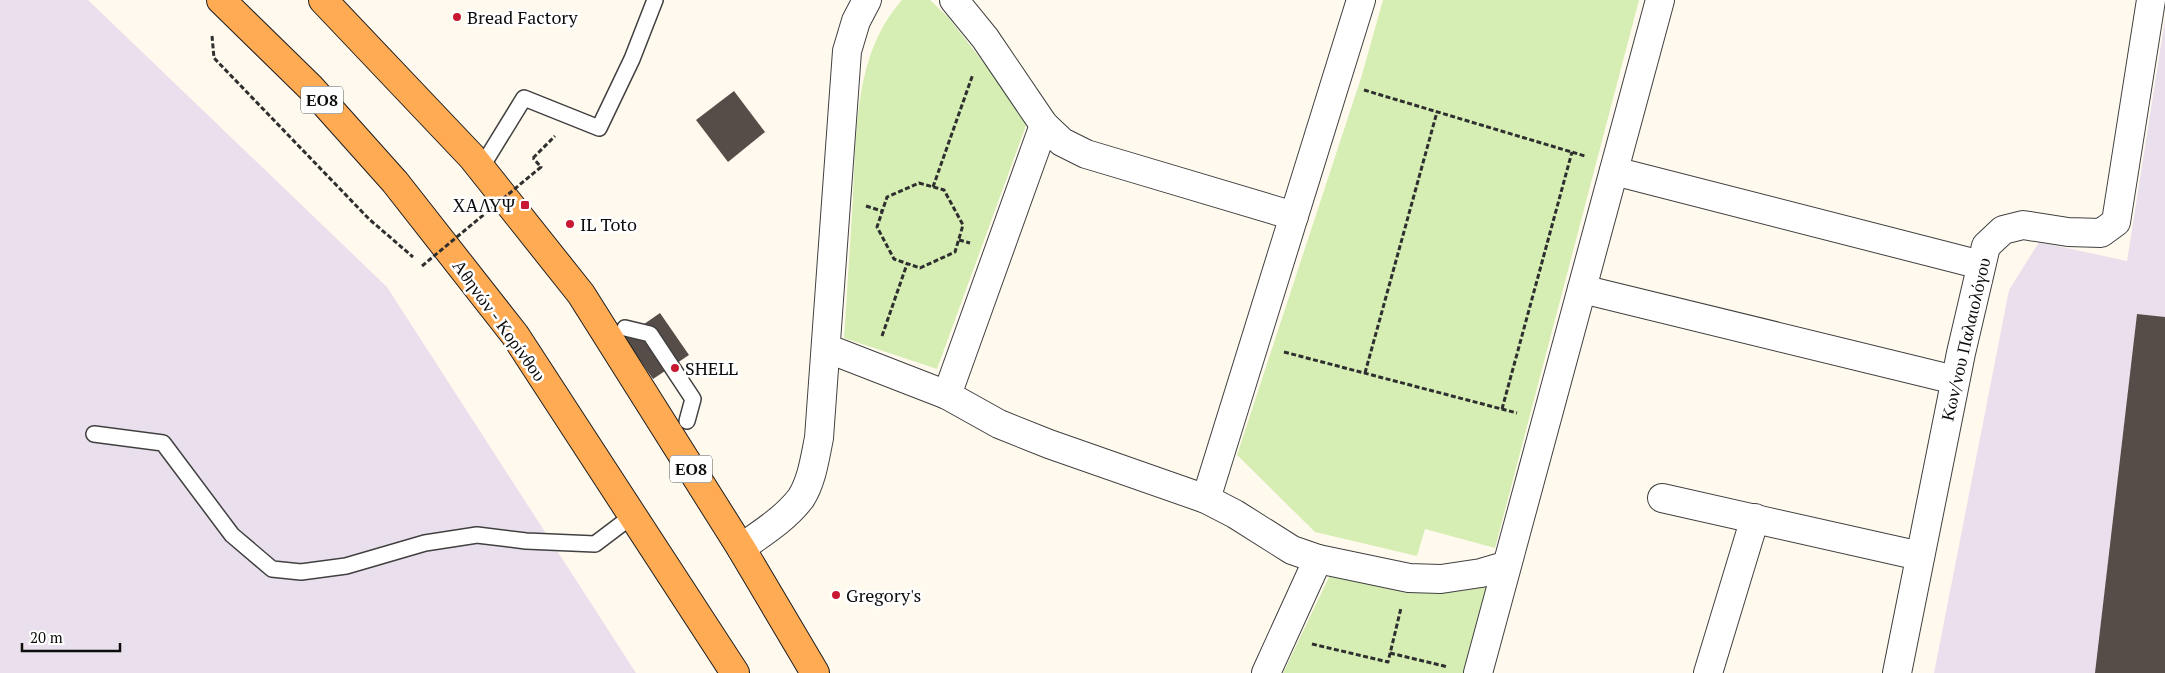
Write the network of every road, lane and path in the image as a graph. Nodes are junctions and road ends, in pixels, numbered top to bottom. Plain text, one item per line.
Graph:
1 (221, 0) edge
2 (323, 0) edge
3 (655, 0) edge
4 (867, 0) edge
5 (954, 0) edge
6 (1361, 0) edge
7 (1660, 0) edge
8 (2151, 0) edge
9 (212, 29) dead end
10 (985, 38) junction
11 (1337, 82) junction
12 (1437, 112) junction
13 (1044, 125) junction
14 (550, 131) dead end
15 (1572, 152) junction
16 (481, 168) junction
17 (1615, 168) junction
18 (933, 187) junction
19 (1294, 216) junction
20 (907, 264) junction
21 (1981, 265) junction
22 (1582, 289) junction
23 (625, 328) dead end
24 (1254, 344) junction
25 (826, 348) junction
26 (872, 366) junction
27 (1365, 373) junction
28 (1955, 380) junction
29 (947, 395) junction
30 (1502, 410) junction
31 (687, 421) dead end
32 (1546, 421) junction
33 (94, 434) dead end
34 (1662, 498) dead end
35 (1206, 499) junction
36 (632, 516) junction
37 (1754, 518) junction
38 (741, 548) junction
39 (1920, 556) junction
40 (1318, 559) junction
41 (1505, 566) junction
42 (1409, 578) junction
43 (1283, 636) junction
44 (1390, 653) junction
45 (1466, 671) edge
46 (735, 673) edge
47 (815, 673) edge
48 (1266, 673) edge
49 (1708, 673) edge
50 (1897, 673) edge

1 - 36 highway, Αθηνών - Κορίνθου / ΕΟ8
2 - 16 highway, ΕΟ8
3 - 16 lane
4 - 25 street
5 - 10 street
6 - 11 street
7 - 17 street
8 - 21 street, Κων/νου Παλαιολόγου
9 - 14 path, bridge
10 - 13 street
10 - 18 path
11 - 12 path
11 - 19 street
12 - 15 path
12 - 27 path
13 - 19 street
13 - 29 street
15 - 17 path
15 - 30 path
16 - 38 highway, ΕΟ8
17 - 21 street
17 - 22 street
18 - 20 path
18 - 20 path
19 - 24 street
20 - 26 path
21 - 28 street, Κων/νου Παλαιολόγου
22 - 28 street
22 - 32 street
23 - 31 lane
24 - 27 path
24 - 35 street
25 - 26 street
25 - 38 street
26 - 29 street
27 - 30 path
28 - 39 street, Κων/νου Παλαιολόγου
29 - 35 street
30 - 32 path
32 - 41 street
33 - 36 lane
34 - 37 street
35 - 40 street
36 - 46 highway, Αθηνών - Κορίνθου / ΕΟ8
37 - 39 street
37 - 49 street
38 - 47 highway, ΕΟ8
39 - 50 street, Κων/νου Παλαιολόγου
40 - 42 street
40 - 43 street
41 - 42 street
41 - 45 street
42 - 44 path
43 - 44 path
43 - 48 street
44 - 45 path

